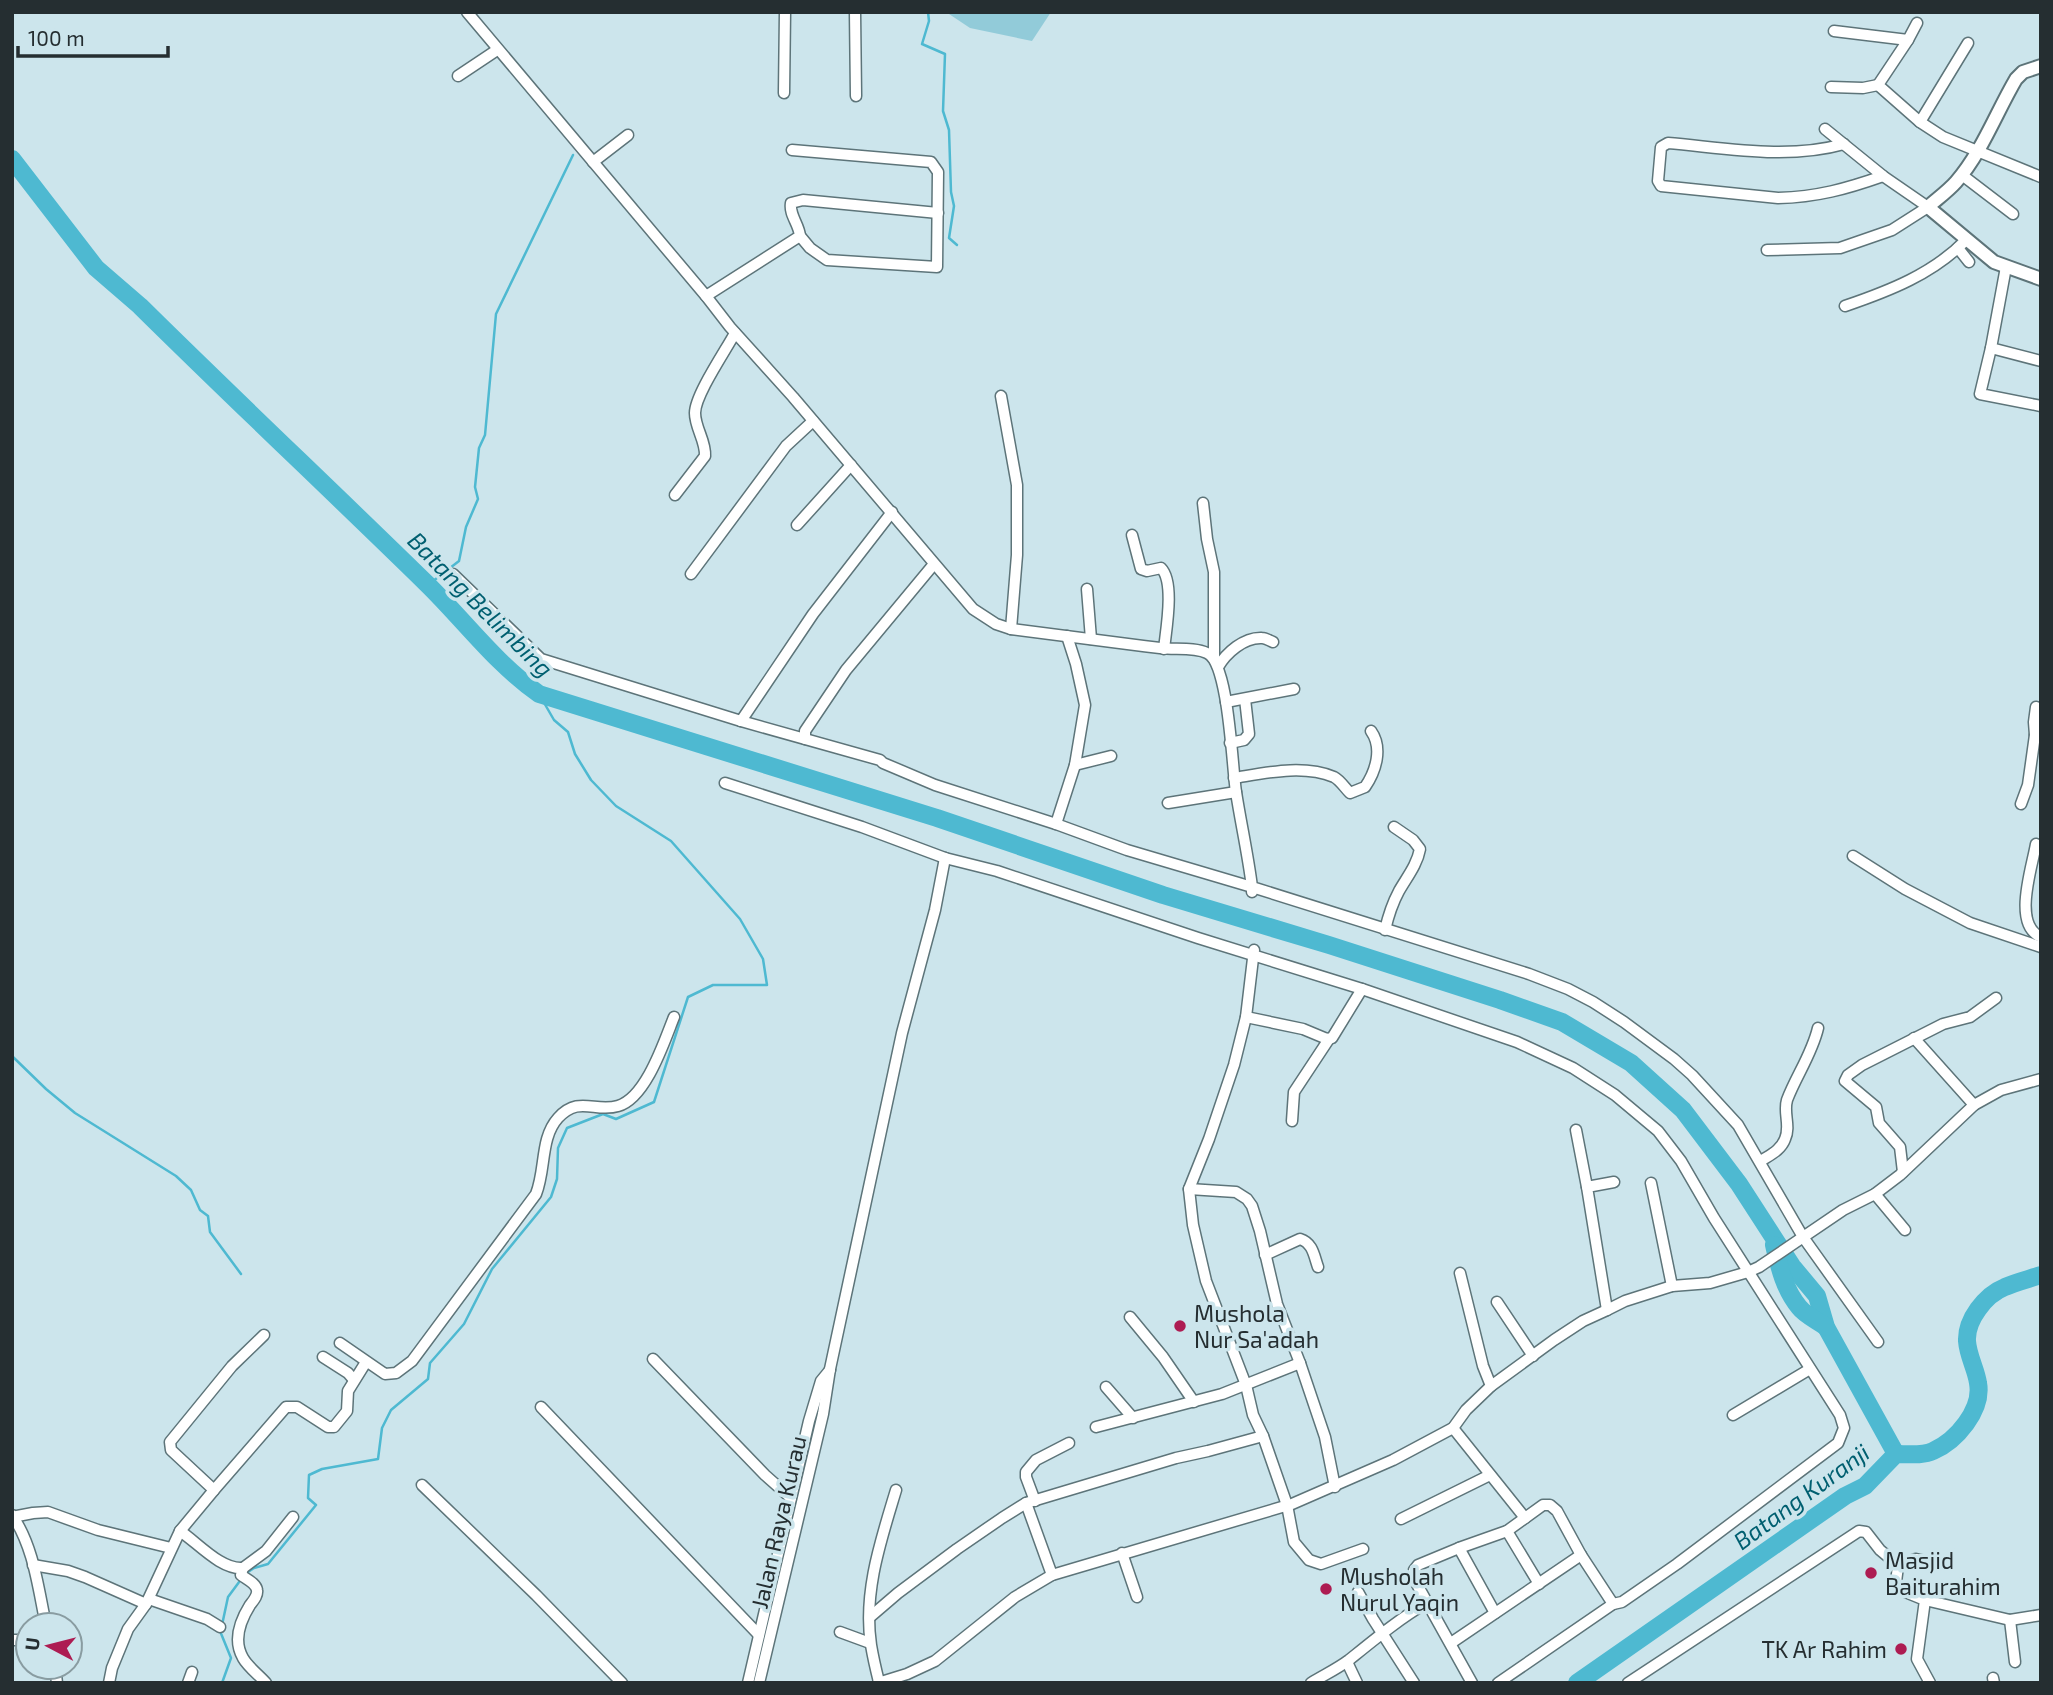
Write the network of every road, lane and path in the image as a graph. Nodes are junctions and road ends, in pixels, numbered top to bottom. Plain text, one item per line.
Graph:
1 (467, 12) edge
2 (785, 12) edge
3 (855, 12) edge
4 (1917, 23) dead end
5 (1835, 31) dead end
6 (1908, 40) junction
7 (1968, 43) dead end
8 (497, 50) junction
9 (2041, 66) edge
10 (458, 76) dead end
11 (1878, 85) junction
12 (1831, 86) dead end
13 (784, 93) dead end
14 (856, 96) dead end
15 (1920, 122) junction
16 (1825, 129) dead end
17 (628, 135) dead end
18 (1844, 144) junction
19 (792, 150) dead end
20 (1977, 152) junction
21 (593, 162) junction
22 (1962, 175) junction
23 (1882, 176) junction
24 (2041, 177) edge
25 (1928, 207) junction
26 (937, 213) junction
27 (2013, 214) dead end
28 (800, 236) junction
29 (1962, 244) junction
30 (1767, 250) dead end
31 (1969, 262) dead end
32 (2006, 267) junction
33 (2041, 279) edge
34 (706, 296) junction
35 (1845, 306) dead end
36 (736, 333) junction
37 (1991, 348) junction
38 (2041, 361) edge
39 (1001, 396) dead end
40 (2041, 406) edge
41 (813, 421) junction
42 (851, 465) junction
43 (675, 495) dead end
44 (1203, 503) dead end
45 (892, 512) junction
46 (797, 525) dead end
47 (1132, 535) dead end
48 (934, 564) junction
49 (453, 574) dead end
50 (691, 574) dead end
51 (1087, 589) dead end
52 (1011, 629) junction
53 (1067, 636) junction
54 (1091, 639) junction
55 (1273, 642) dead end
56 (1164, 649) junction
57 (1216, 663) junction
58 (1294, 689) dead end
59 (1245, 699) junction
60 (1226, 702) junction
61 (2036, 707) dead end
62 (741, 721) junction
63 (1371, 731) dead end
64 (2038, 736) edge
65 (806, 739) junction
66 (1230, 743) junction
67 (1111, 756) dead end
68 (1074, 765) junction
69 (1234, 778) junction
70 (725, 783) dead end
71 (1236, 792) junction
72 (1168, 803) dead end
73 (2021, 804) dead end
74 (1056, 824) junction
75 (1394, 827) dead end
76 (2036, 844) dead end
77 (1853, 856) dead end
78 (945, 858) junction
79 (1252, 890) junction
80 (1385, 930) junction
81 (2041, 937) edge
82 (2041, 947) edge
83 (1254, 952) junction
84 (1362, 989) junction
85 (1996, 998) dead end
86 (674, 1017) dead end
87 (1246, 1017) junction
88 (1818, 1028) dead end
89 (1914, 1038) junction
90 (1329, 1039) junction
91 (2041, 1079) edge
92 (1974, 1105) junction
93 (1292, 1121) dead end
94 (1576, 1130) dead end
95 (1760, 1161) junction
96 (1903, 1172) junction
97 (1614, 1182) dead end
98 (1651, 1183) dead end
99 (1587, 1187) junction
100 (1189, 1189) junction
101 (1875, 1194) junction
102 (1905, 1230) dead end
103 (1800, 1239) junction
104 (1265, 1255) junction
105 (1318, 1267) dead end
106 (1748, 1272) junction
107 (1460, 1273) dead end
108 (1672, 1286) junction
109 (1497, 1302) dead end
110 (1607, 1310) junction
111 (1130, 1317) dead end
112 (264, 1335) dead end
113 (1878, 1342) dead end
114 (340, 1343) dead end
115 (1533, 1356) junction
116 (323, 1357) dead end
117 (653, 1359) dead end
118 (366, 1362) junction
119 (1300, 1363) junction
120 (830, 1369) junction
121 (1810, 1369) junction
122 (354, 1380) junction
123 (1246, 1385) junction
124 (1491, 1386) junction
125 (1106, 1387) dead end
126 (1194, 1402) junction
127 (541, 1407) dead end
128 (1733, 1415) dead end
129 (1133, 1418) junction
130 (1096, 1427) dead end
131 (1453, 1428) junction
132 (1263, 1436) junction
133 (1069, 1443) dead end
134 (1490, 1475) junction
135 (422, 1485) dead end
136 (1335, 1486) junction
137 (214, 1490) junction
138 (896, 1490) dead end
139 (791, 1498) junction
140 (1031, 1502) junction
141 (1287, 1505) junction
142 (13, 1516) edge
143 (293, 1517) dead end
144 (1525, 1518) junction
145 (1401, 1519) dead end
146 (180, 1531) junction
147 (1507, 1531) junction
148 (1459, 1548) junction
149 (171, 1549) junction
150 (1363, 1549) dead end
151 (1122, 1553) junction
152 (1581, 1555) junction
153 (1936, 1563) dead end
154 (33, 1565) junction
155 (1898, 1565) junction
156 (242, 1572) junction
157 (1052, 1575) junction
158 (1539, 1584) junction
159 (1359, 1592) dead end
160 (1137, 1597) dead end
161 (1925, 1600) junction
162 (148, 1602) junction
163 (1428, 1602) junction
164 (1613, 1604) junction
165 (43, 1611) edge
166 (1495, 1613) junction
167 (2041, 1615) edge
168 (870, 1617) junction
169 (2010, 1620) junction
170 (220, 1627) dead end
171 (840, 1632) dead end
172 (1382, 1632) junction
173 (759, 1635) junction
174 (870, 1643) junction
175 (1451, 1643) junction
176 (2015, 1661) dead end
177 (1346, 1662) junction
178 (192, 1672) dead end
179 (879, 1682) edge
180 (108, 1683) edge
181 (188, 1683) edge
182 (266, 1683) edge
183 (622, 1683) edge
184 (748, 1683) edge
185 (759, 1683) edge
186 (1311, 1683) edge
187 (1357, 1683) edge
188 (1414, 1683) edge
189 (1472, 1683) edge
190 (1498, 1683) edge
191 (1628, 1683) edge
192 (1930, 1683) edge

1 - 8 street
2 - 13 street
3 - 14 street
4 - 6 street
5 - 6 street
6 - 11 street
7 - 15 street
8 - 10 street
8 - 21 street
9 - 20 street
11 - 12 street
11 - 15 street
15 - 20 street
16 - 18 street
17 - 21 street
18 - 23 street
18 - 23 street
19 - 26 street
20 - 22 street
20 - 24 street
21 - 34 street
22 - 25 street
22 - 27 street
23 - 25 street
25 - 29 street
25 - 30 street
26 - 28 street
26 - 28 street
28 - 34 street
29 - 31 street
29 - 32 street
29 - 35 street
32 - 33 street
32 - 37 street
34 - 36 street
36 - 41 street
36 - 43 street
37 - 38 street
37 - 40 street
39 - 52 street
41 - 42 street
41 - 50 street
42 - 45 street
42 - 46 street
44 - 57 street
45 - 48 street
45 - 62 street
47 - 56 street
48 - 52 street
48 - 65 street
49 - 62 street
51 - 54 street
52 - 53 street
53 - 54 street
53 - 68 street
54 - 56 street
55 - 57 street
56 - 57 street
57 - 60 street
58 - 59 street
59 - 60 street
59 - 66 street
60 - 66 street
61 - 64 street
62 - 65 street
63 - 69 street
64 - 73 street
65 - 74 street
66 - 69 street
67 - 68 street
68 - 74 street
69 - 71 street
70 - 78 street
71 - 72 street
71 - 79 street
74 - 79 street
75 - 80 street
76 - 81 street
77 - 82 street
78 - 83 street
78 - 120 street
79 - 80 street
80 - 95 street
83 - 84 street
83 - 87 street
84 - 90 street
84 - 106 street
85 - 89 street
86 - 118 street
87 - 90 street
87 - 100 street
88 - 95 street
89 - 92 street
89 - 96 street
90 - 93 street
91 - 92 street
92 - 96 street
94 - 99 street
95 - 103 street
96 - 101 street
97 - 99 street
98 - 108 street
99 - 110 street
100 - 104 street
100 - 123 street
101 - 102 street
101 - 103 street
103 - 106 street
103 - 113 street
104 - 105 street
104 - 119 street
106 - 108 street
106 - 121 street
107 - 124 street
108 - 110 street
109 - 115 street
110 - 115 street
111 - 126 street
112 - 137 street
114 - 118 street
115 - 124 street
116 - 122 street
117 - 139 street
118 - 122 street
119 - 123 street
119 - 136 street
120 - 139 street
120 - 185 street, Jalan Raya Kurau
121 - 128 street
121 - 164 street
122 - 137 street
123 - 126 street
123 - 132 street
124 - 131 street
125 - 129 street
126 - 129 street
127 - 173 street
129 - 130 street
131 - 134 street
131 - 136 street
132 - 140 street
132 - 141 street
133 - 140 street
134 - 144 street
134 - 145 street
135 - 183 street
136 - 141 street
137 - 146 street
138 - 168 street
139 - 173 street
140 - 157 street
140 - 168 street
141 - 150 street
141 - 151 street
142 - 149 street
142 - 154 street
143 - 156 street
144 - 147 street
144 - 152 street
146 - 149 street
146 - 156 street
147 - 148 street
147 - 158 street
148 - 163 street
148 - 166 street
149 - 162 street
151 - 157 street
151 - 160 street
152 - 158 street
152 - 164 street
153 - 155 street
154 - 162 street
154 - 165 street
155 - 161 street
155 - 191 street
156 - 182 street
157 - 179 street
158 - 166 street
159 - 172 street
161 - 169 street
161 - 192 street
162 - 170 street
162 - 180 street
163 - 172 street
163 - 175 street
164 - 190 street
166 - 175 street
167 - 169 street
168 - 174 street
169 - 176 street
171 - 174 street
172 - 177 street
172 - 188 street
173 - 184 street
174 - 179 street
175 - 189 street
177 - 186 street
177 - 187 street
178 - 181 street

